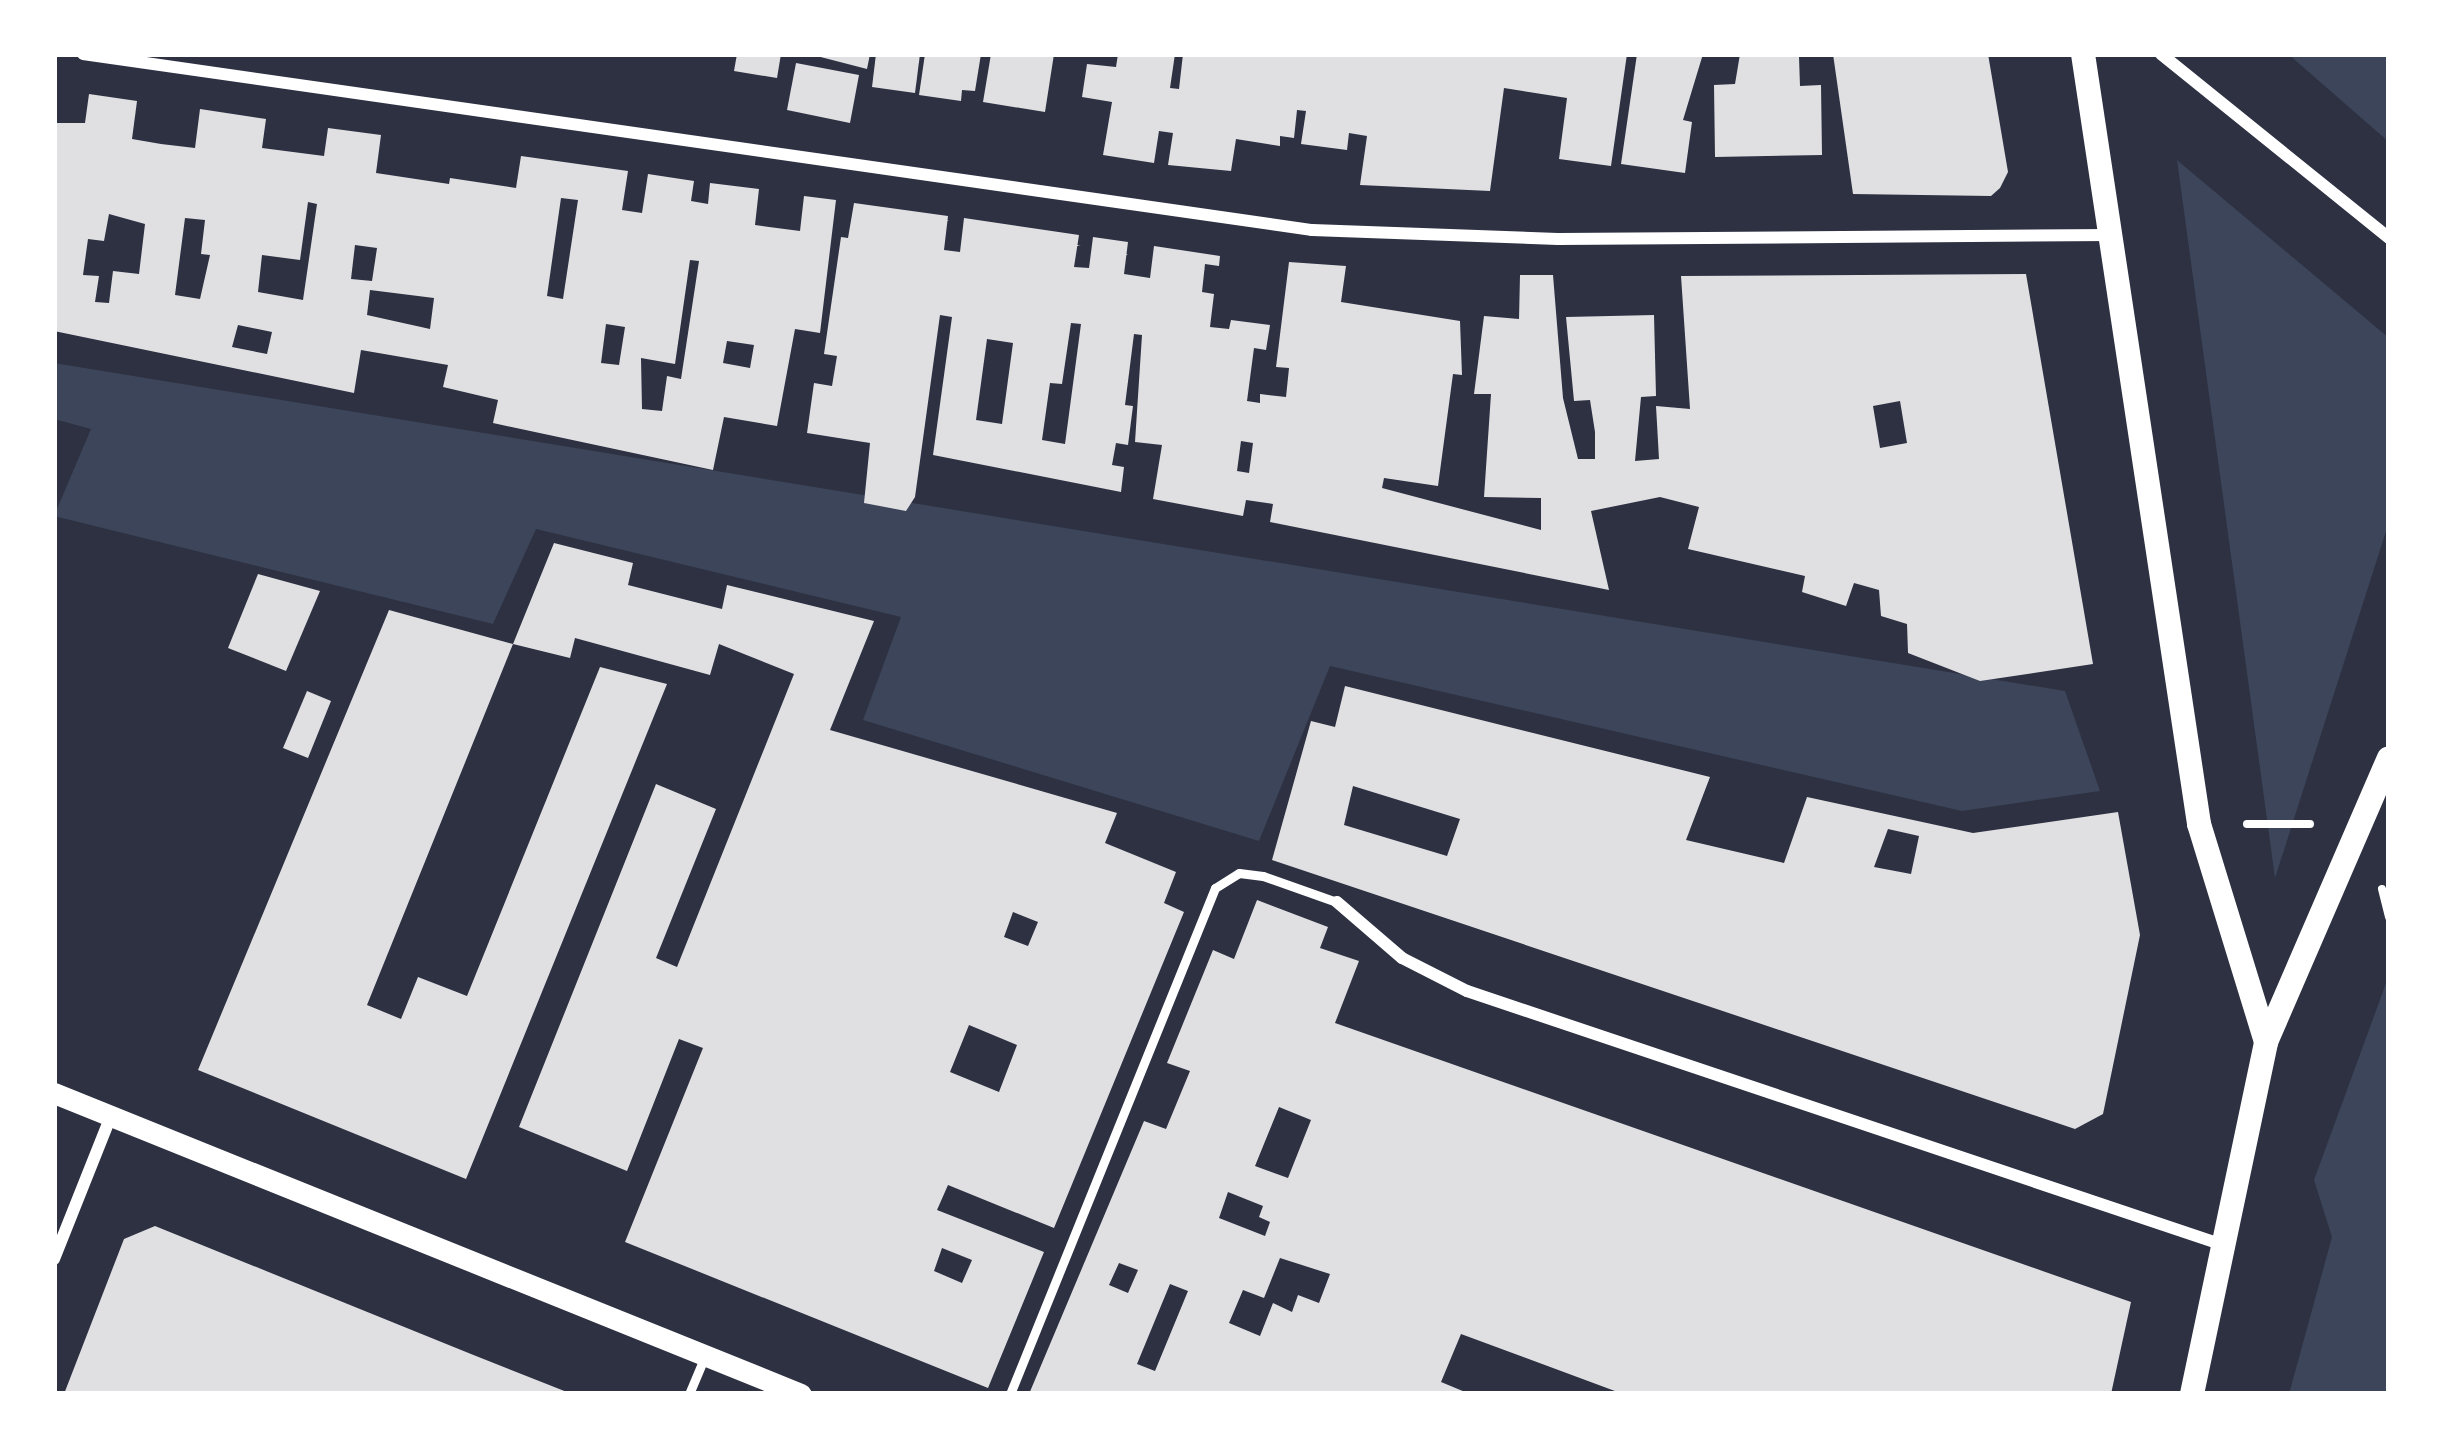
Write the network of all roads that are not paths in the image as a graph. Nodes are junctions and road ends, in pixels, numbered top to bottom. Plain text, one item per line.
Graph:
1 (83, 54) edge
2 (2083, 54) edge
3 (2161, 54) edge
4 (2112, 235) junction
5 (2389, 238) edge
6 (2389, 758) edge
7 (1337, 902) joint
8 (2266, 1042) junction
9 (54, 1093) edge
10 (111, 1116) junction
11 (2223, 1245) junction
12 (54, 1259) edge
13 (705, 1356) junction
14 (689, 1394) edge
15 (801, 1394) edge
16 (1010, 1394) edge
17 (2192, 1394) edge

1 - 4 street
2 - 4 main road
3 - 5 street
4 - 8 main road
6 - 8 main road
7 - 11 street
7 - 16 lane
8 - 11 main road
9 - 10 street
10 - 12 street
10 - 13 street
11 - 17 main road
13 - 14 lane
13 - 15 street

